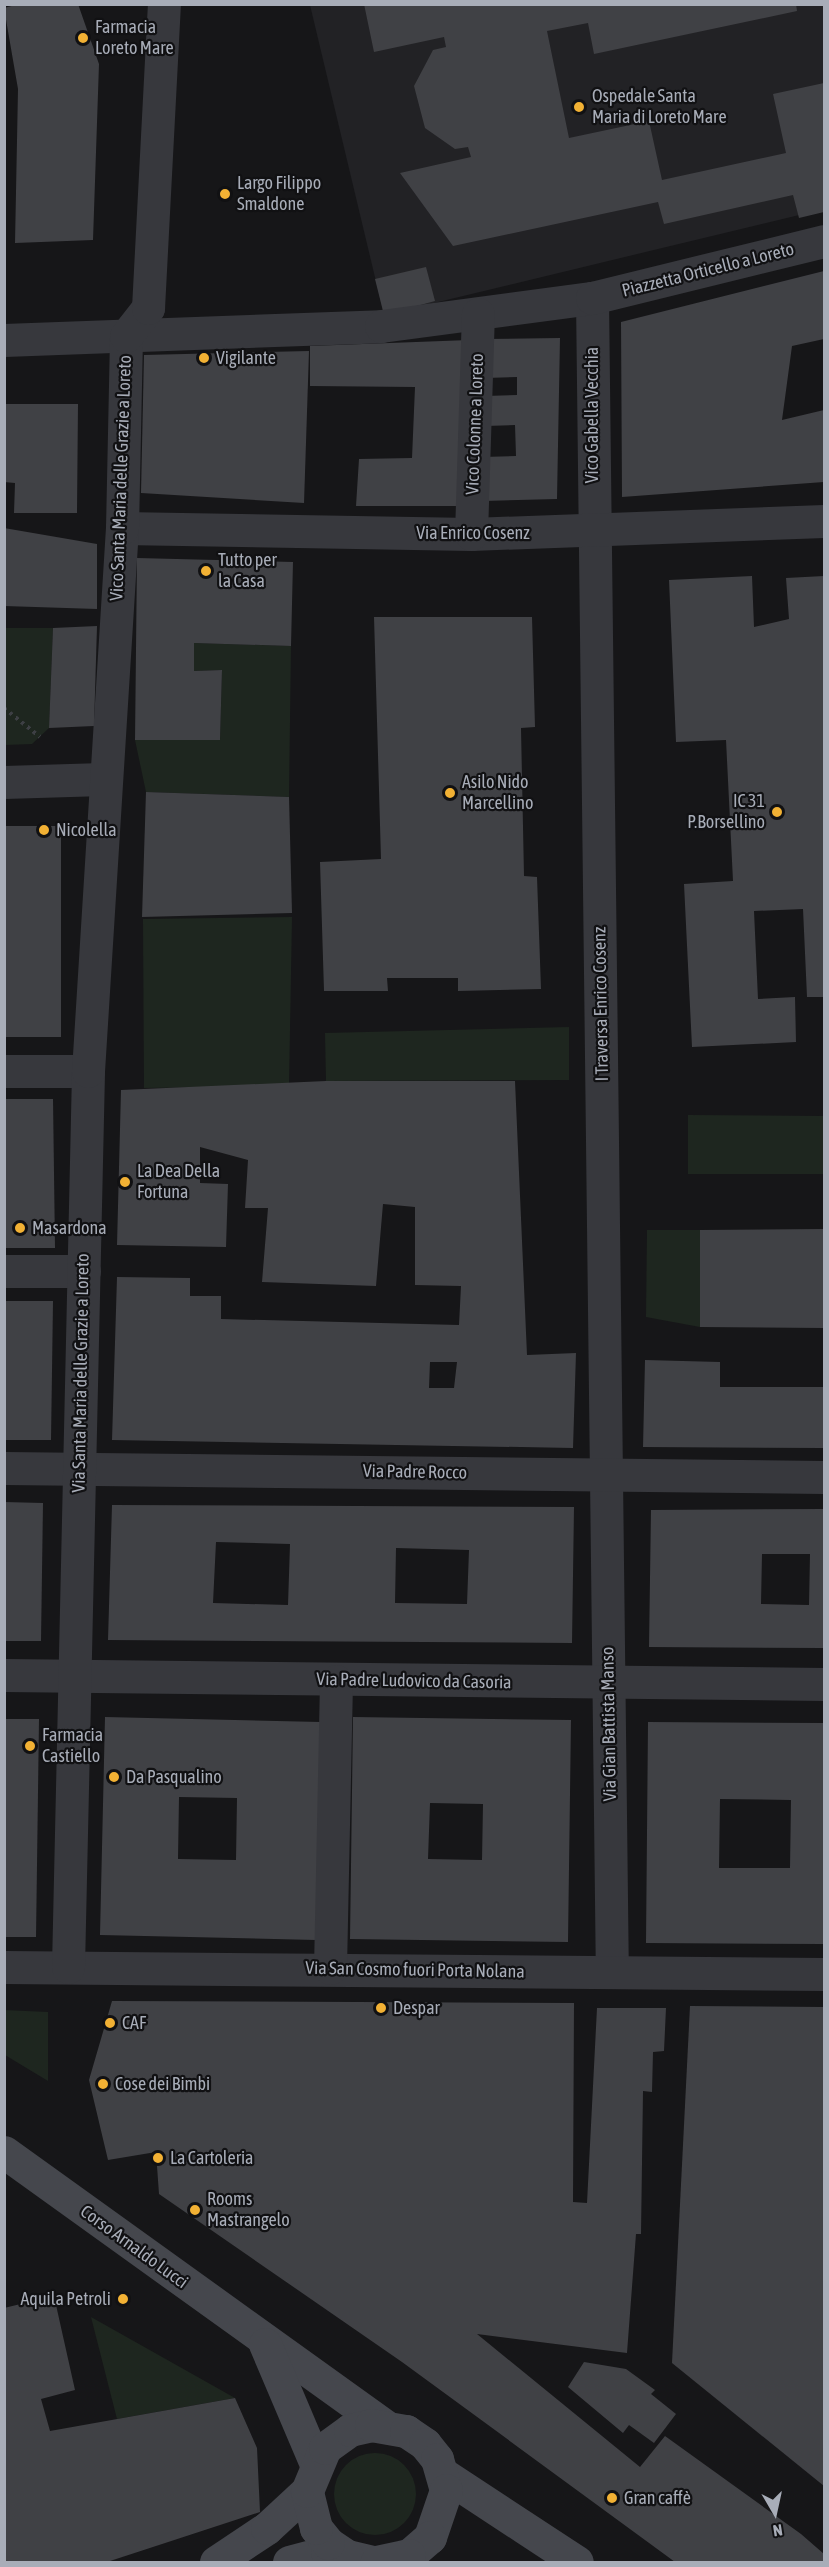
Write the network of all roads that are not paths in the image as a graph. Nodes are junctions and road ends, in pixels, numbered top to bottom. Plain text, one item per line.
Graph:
1 (164, 4) edge
2 (825, 242) edge
3 (592, 298) junction
4 (478, 314) junction
5 (126, 336) junction
6 (4, 340) edge
7 (825, 521) edge
8 (122, 528) junction
9 (592, 533) junction
10 (471, 534) junction
11 (103, 779) junction
12 (4, 782) edge
13 (4, 1071) edge
14 (88, 1071) junction
15 (4, 1271) edge
16 (84, 1271) junction
17 (4, 1468) edge
18 (79, 1469) junction
19 (609, 1475) junction
20 (825, 1477) edge
21 (4, 1675) edge
22 (75, 1676) junction
23 (336, 1681) junction
24 (607, 1683) junction
25 (825, 1684) edge
26 (4, 1967) edge
27 (68, 1967) junction
28 (330, 1968) junction
29 (612, 1972) junction
30 (825, 1974) edge
31 (4, 2152) edge
32 (264, 2342) junction
33 (385, 2426) junction
34 (443, 2474) junction
35 (311, 2476) junction
36 (373, 2560) edge
37 (216, 2562) edge
38 (289, 2562) edge
39 (439, 2562) edge
40 (578, 2562) edge

1 - 5 street, Vico Santa Maria delle Grazie a Loreto
2 - 3 street, Piazzetta Orticello a Loreto
3 - 4 street, Piazzetta Orticello a Loreto
3 - 9 street, Vico Gabella Vecchia
4 - 5 street, Piazzetta Orticello a Loreto
4 - 10 street, Vico Colonne a Loreto
5 - 6 street, Piazzetta Orticello a Loreto
5 - 8 street, Vico Santa Maria delle Grazie a Loreto
7 - 9 street, Via Enrico Cosenz
8 - 10 street, Via Enrico Cosenz
8 - 11 street, Vico Santa Maria delle Grazie a Loreto
9 - 10 street, Via Enrico Cosenz
9 - 19 street, I Traversa Enrico Cosenz
11 - 12 street
11 - 14 street, Via Santa Maria delle Grazie a Loreto
13 - 14 street
14 - 16 street, Via Santa Maria delle Grazie a Loreto
15 - 16 street
16 - 18 street, Via Santa Maria delle Grazie a Loreto
17 - 18 street, Via Padre Rocco
18 - 19 street, Via Padre Rocco
18 - 22 street, Via Santa Maria delle Grazie a Loreto
19 - 20 street, Via Padre Rocco
19 - 24 street, Via Gian Battista Manso
21 - 22 street, Via Padre Ludovico da Casoria
22 - 23 street, Via Padre Ludovico da Casoria
22 - 27 street, Via Santa Maria delle Grazie a Loreto
23 - 24 street, Via Padre Ludovico da Casoria
23 - 28 street
24 - 25 street, Via Padre Ludovico da Casoria
24 - 29 street, Via Gian Battista Manso
26 - 27 street, Via San Cosmo fuori Porta Nolana
27 - 28 street, Via San Cosmo fuori Porta Nolana
28 - 29 street, Via San Cosmo fuori Porta Nolana
29 - 30 street, Via San Cosmo fuori Porta Nolana
31 - 32 main road, Corso Arnaldo Lucci
32 - 33 main road, Corso Arnaldo Lucci
32 - 35 main road
33 - 34 main road
33 - 35 main road
34 - 36 main road
34 - 40 main road
35 - 36 main road
35 - 37 main road
36 - 38 main road
36 - 39 main road

